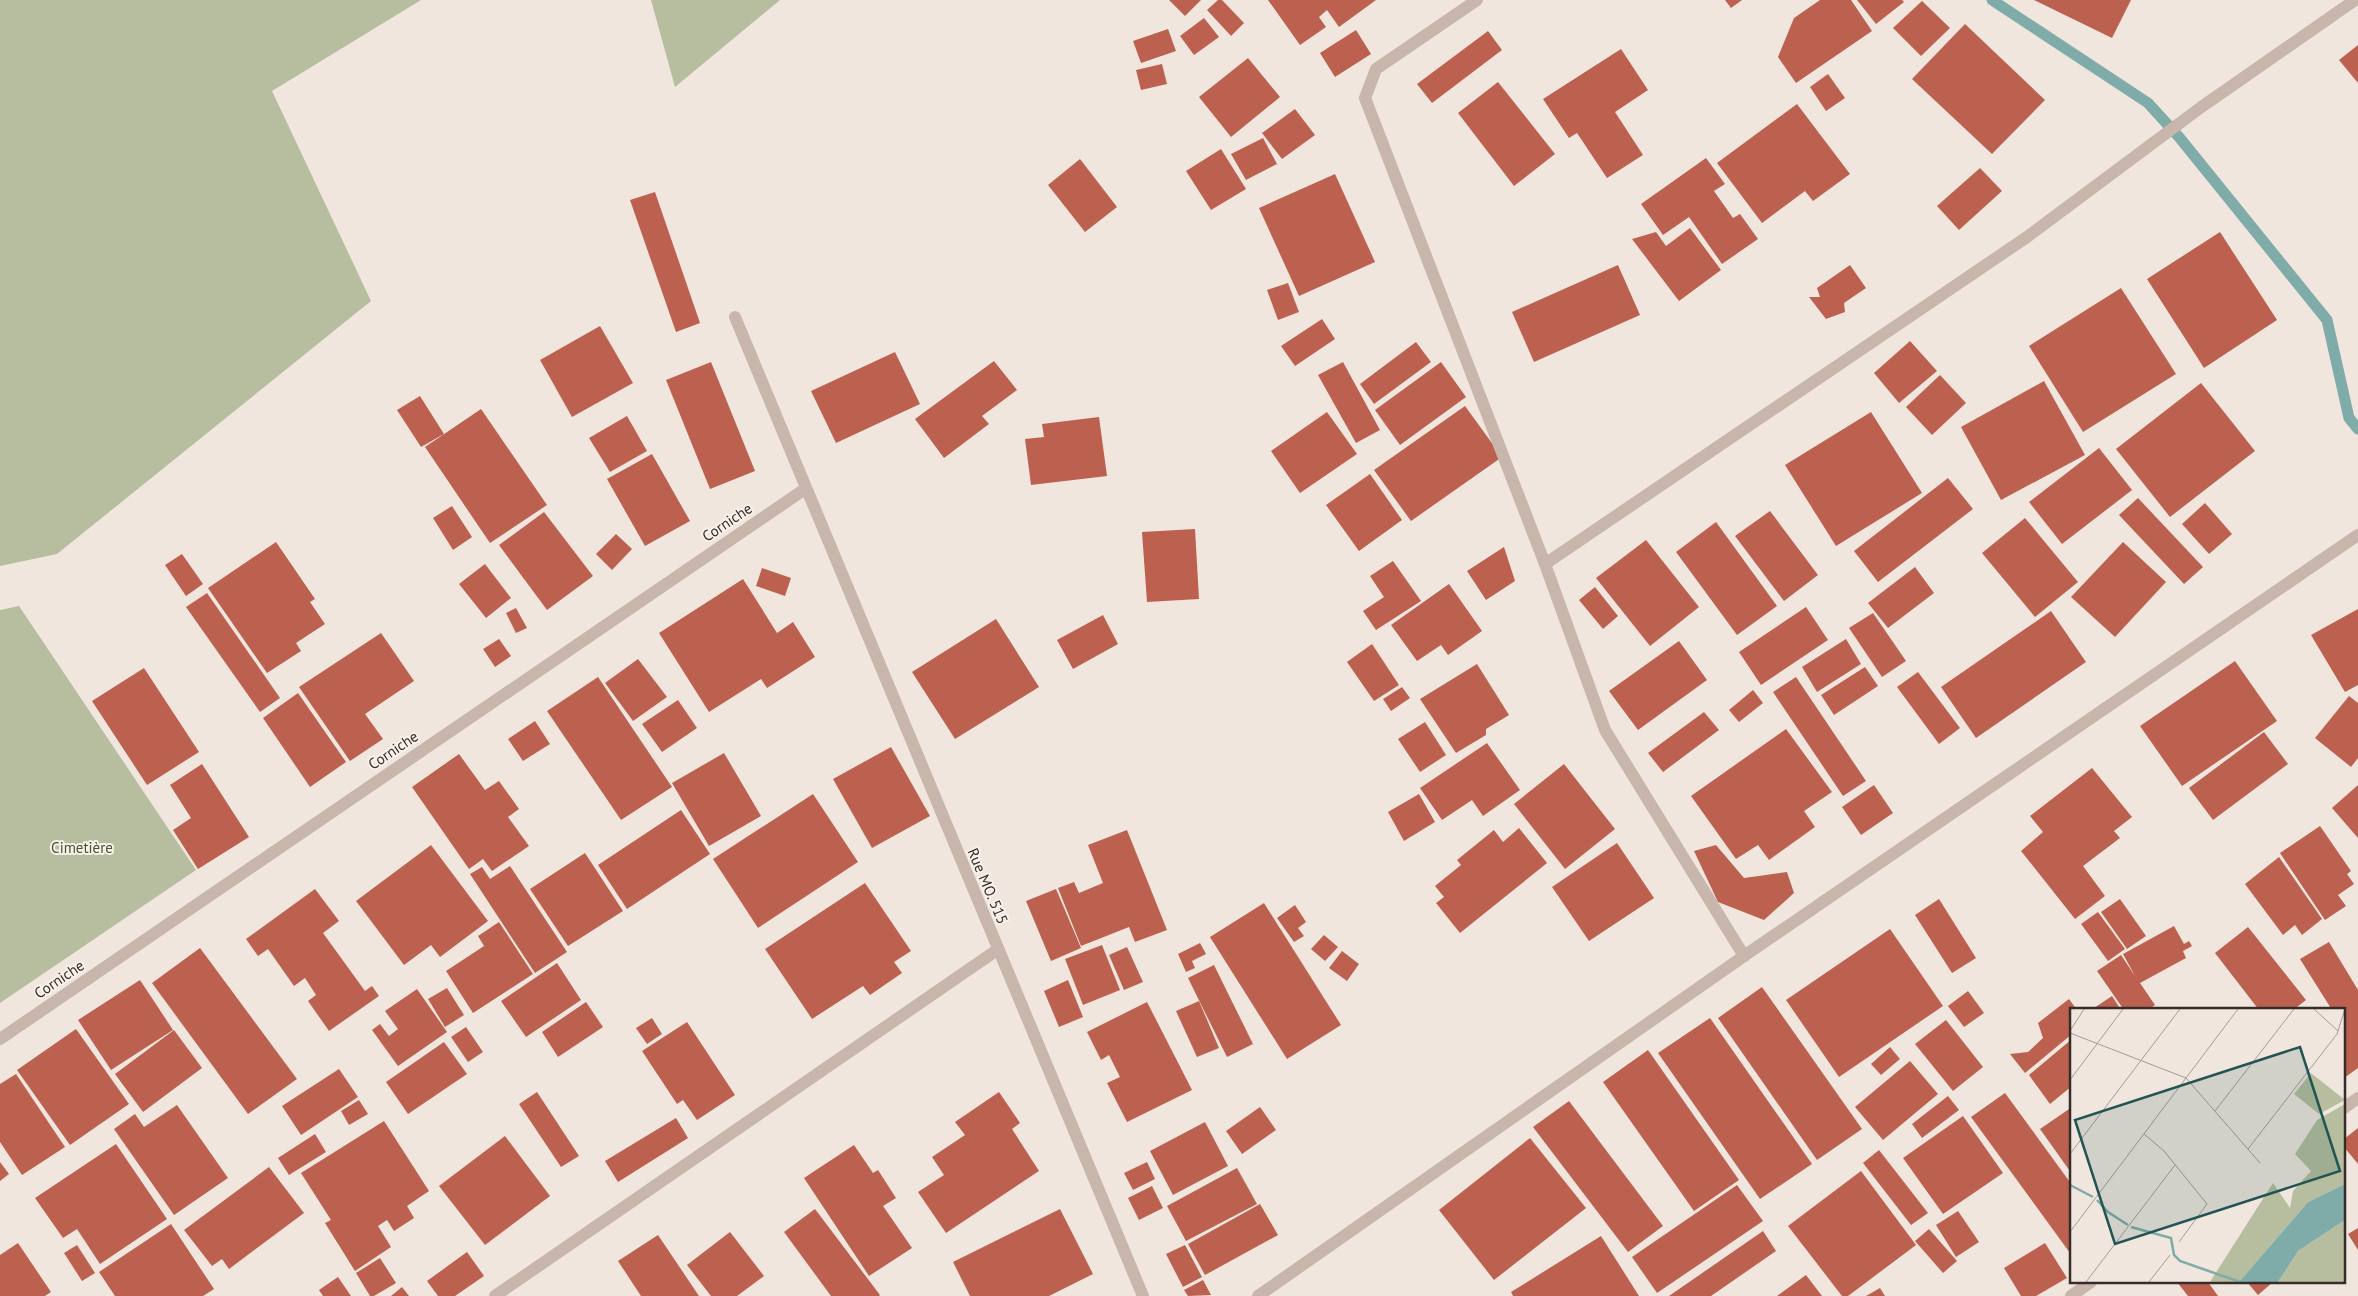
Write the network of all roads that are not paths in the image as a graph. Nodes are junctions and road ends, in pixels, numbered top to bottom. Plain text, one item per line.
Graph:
1 (1477, 0) edge
2 (2355, 0) edge
3 (735, 317) dead end
4 (805, 489) junction
5 (2354, 538) edge
6 (1544, 564) junction
7 (997, 950) junction
8 (1744, 956) junction
9 (0, 1039) edge
10 (2358, 1098) edge
11 (2346, 1107) edge
12 (2088, 1284) edge
13 (495, 1296) edge
14 (1143, 1296) edge
15 (1258, 1296) edge
16 (2071, 1296) edge

1 - 6 street
2 - 6 street
3 - 4 street, Rue MO. 515
4 - 7 street, Rue MO. 515
4 - 9 street, Corniche
5 - 8 street
6 - 8 street
7 - 13 street
7 - 14 street, Rue MO. 515
8 - 15 street
10 - 11 street
12 - 16 street

